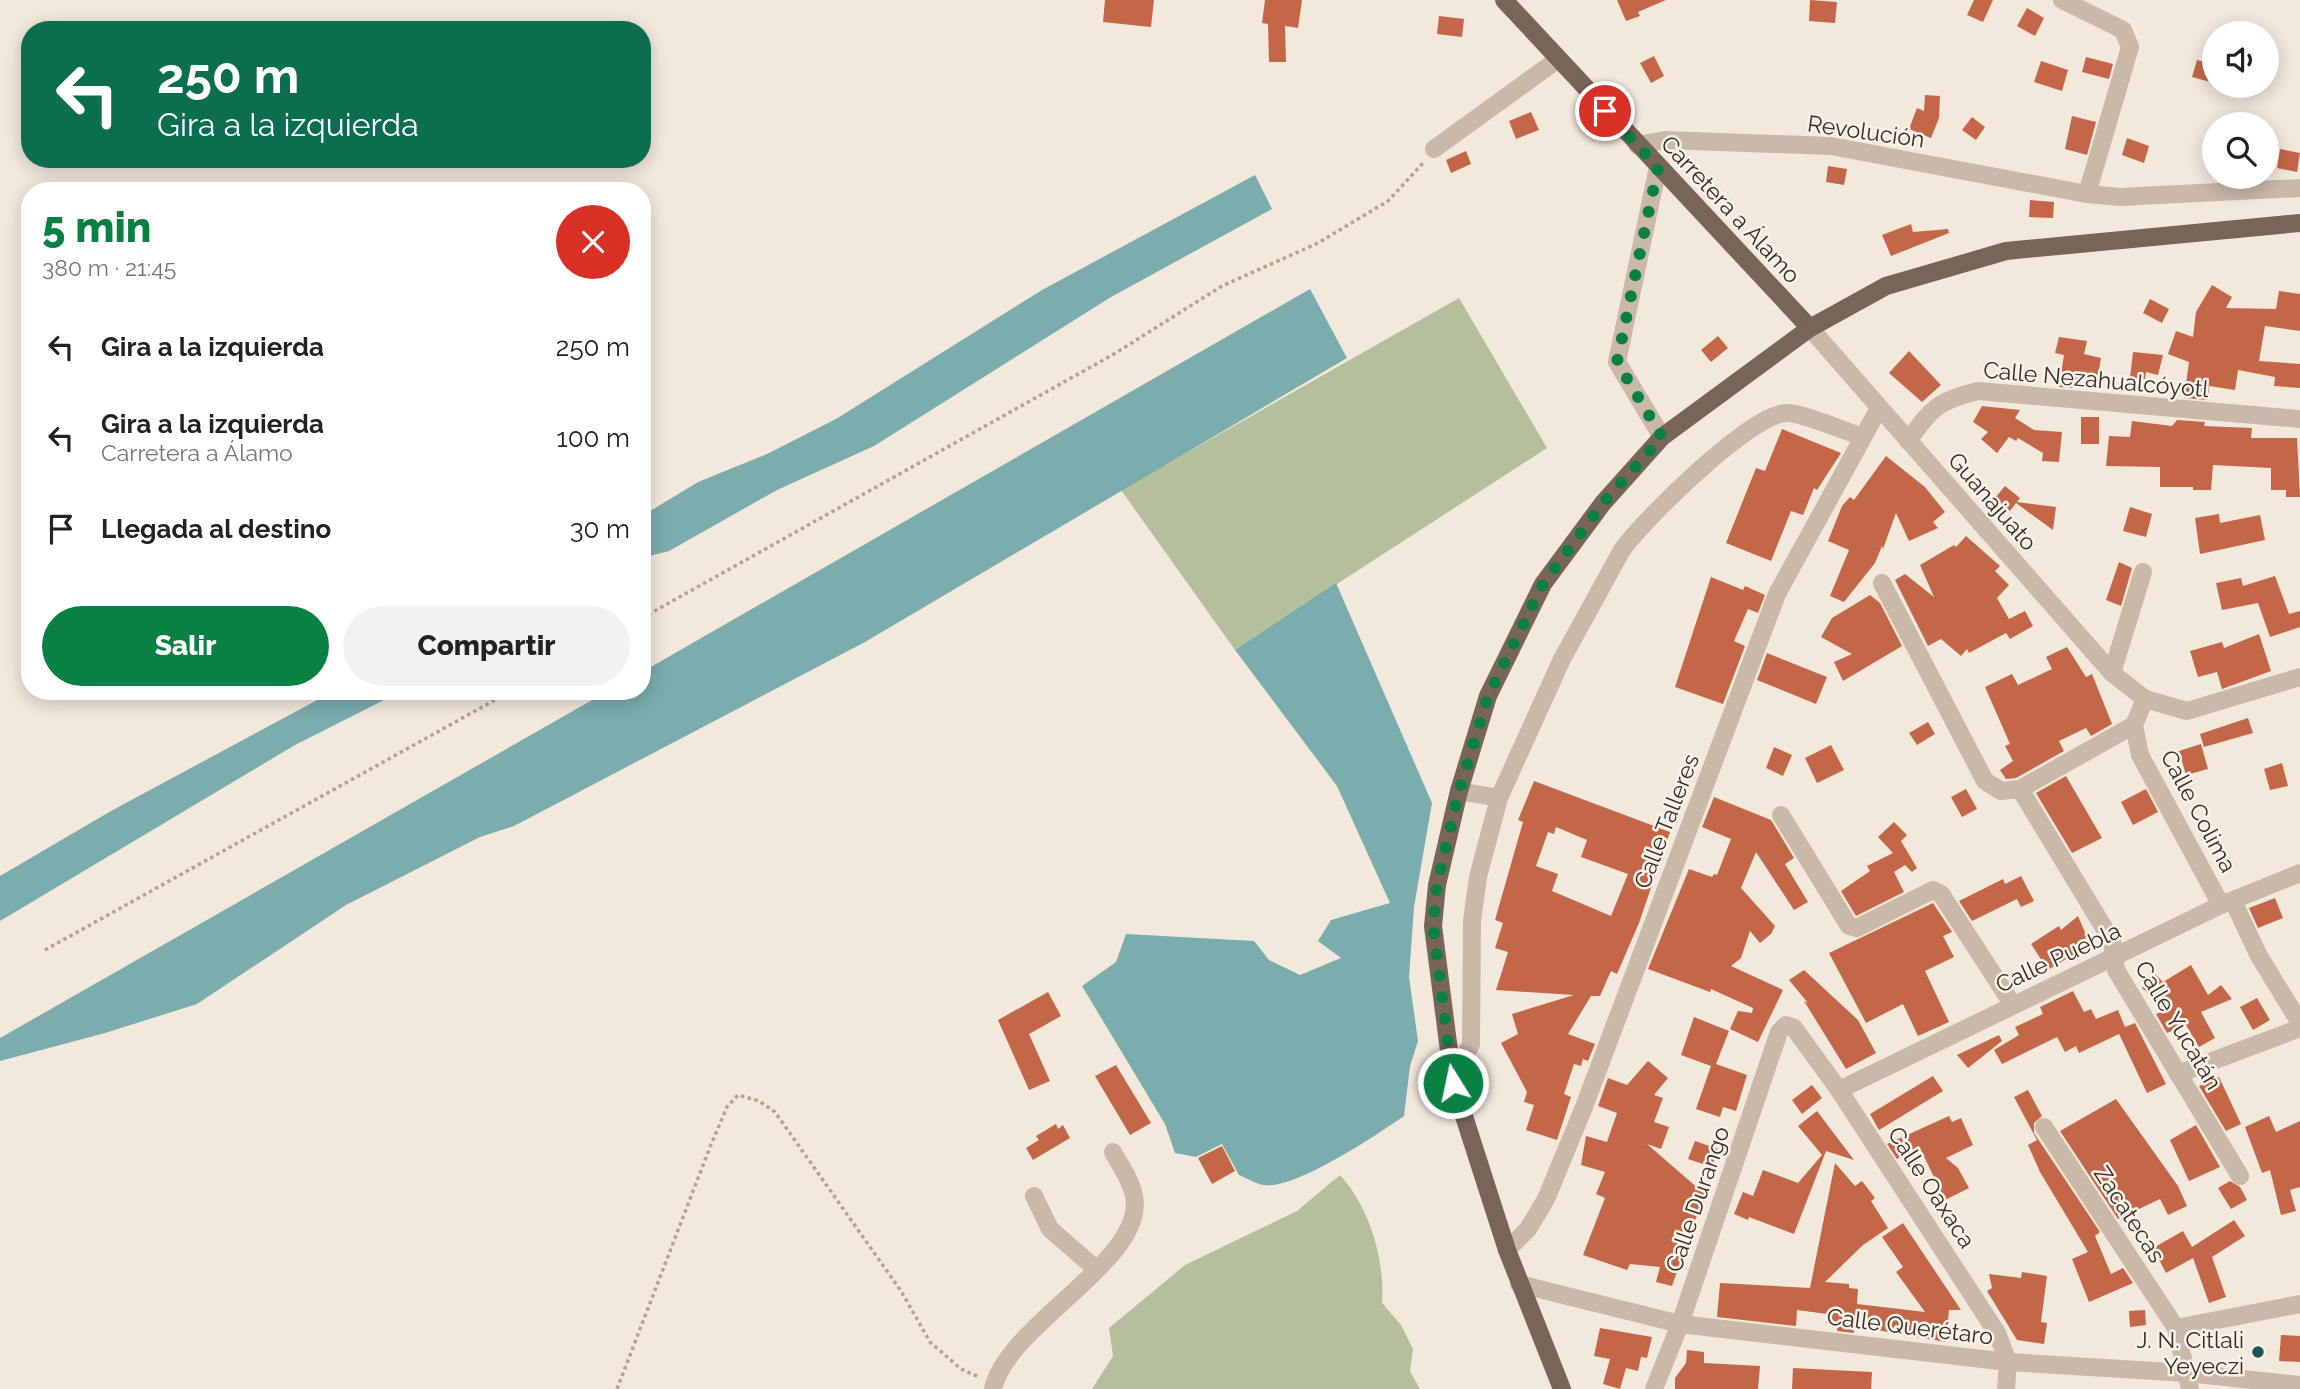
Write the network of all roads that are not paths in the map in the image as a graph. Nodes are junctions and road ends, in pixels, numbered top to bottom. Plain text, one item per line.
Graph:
1 (1504, 0) edge
2 (2062, 0) edge
3 (1557, 60) junction
4 (1637, 145) junction
5 (1434, 149) road end
6 (1658, 167) junction
7 (2300, 188) edge
8 (2087, 194) junction
9 (2300, 223) edge
10 (1810, 328) junction
11 (1878, 410) junction
12 (2300, 419) edge
13 (1662, 437) junction
14 (1863, 437) junction
15 (1908, 442) junction
16 (2143, 572) dead end
17 (1882, 583) dead end
18 (2112, 673) junction
19 (2298, 681) edge
20 (2145, 699) junction
21 (2134, 725) junction
22 (2020, 789) junction
23 (1459, 791) junction
24 (1499, 798) junction
25 (1781, 815) dead end
26 (2300, 873) edge
27 (2227, 903) junction
28 (2114, 956) junction
29 (2013, 1005) junction
30 (1786, 1026) joint
31 (2300, 1026) edge
32 (2178, 1074) junction
33 (1453, 1083) junction
34 (1839, 1090) junction
35 (2044, 1127) dead end
36 (1113, 1152) dead end
37 (2240, 1176) dead end
38 (1034, 1196) dead end
39 (1507, 1250) junction
40 (1096, 1269) junction
41 (1519, 1284) junction
42 (2300, 1304) edge
43 (1680, 1324) junction
44 (2176, 1328) junction
45 (2008, 1362) junction
46 (2188, 1381) edge
47 (2300, 1385) edge
48 (993, 1386) edge
49 (1562, 1389) edge
50 (1654, 1389) edge
51 (2006, 1389) edge

1 - 3 main road, Carretera a Álamo
2 - 8 street
3 - 4 main road, Carretera a Álamo
3 - 5 street
4 - 6 main road, Carretera a Álamo
4 - 8 street, Revolución
6 - 10 main road, Carretera a Álamo
6 - 13 street
7 - 8 street, Revolución
9 - 10 main road
10 - 11 street, Guanajuato
10 - 13 main road
11 - 14 street, Calle Talleres
11 - 15 street, Guanajuato
12 - 15 street, Calle Nezahualcóyotl
13 - 23 main road
14 - 24 street
14 - 39 street, Calle Talleres
15 - 18 street, Guanajuato
16 - 18 street
17 - 22 street
18 - 20 street, Guanajuato
19 - 20 street
20 - 21 street
21 - 22 street
21 - 27 street, Calle Colima
22 - 28 street, Calle Yucatán
23 - 24 street
23 - 33 main road
24 - 33 street
25 - 29 street
26 - 27 street, Calle Puebla
27 - 28 street, Calle Puebla
27 - 31 street, Calle Colima
28 - 29 street, Calle Puebla
28 - 32 street, Calle Yucatán
29 - 34 street, Calle Puebla
30 - 34 street, Calle Oaxaca
30 - 43 street, Calle Durango
31 - 32 street
32 - 37 street, Calle Yucatán
33 - 39 main road
34 - 45 street, Calle Oaxaca
35 - 44 street, Zacatecas
36 - 40 street
38 - 40 street
39 - 41 main road
40 - 48 street
41 - 43 street, Calle Querétaro
41 - 49 main road
42 - 44 street
43 - 45 street, Calle Querétaro
43 - 50 street, Calle Durango
44 - 46 street, Zacatecas
45 - 46 street, Calle Querétaro
45 - 51 street, Calle Oaxaca
46 - 47 street, Calle Querétaro

